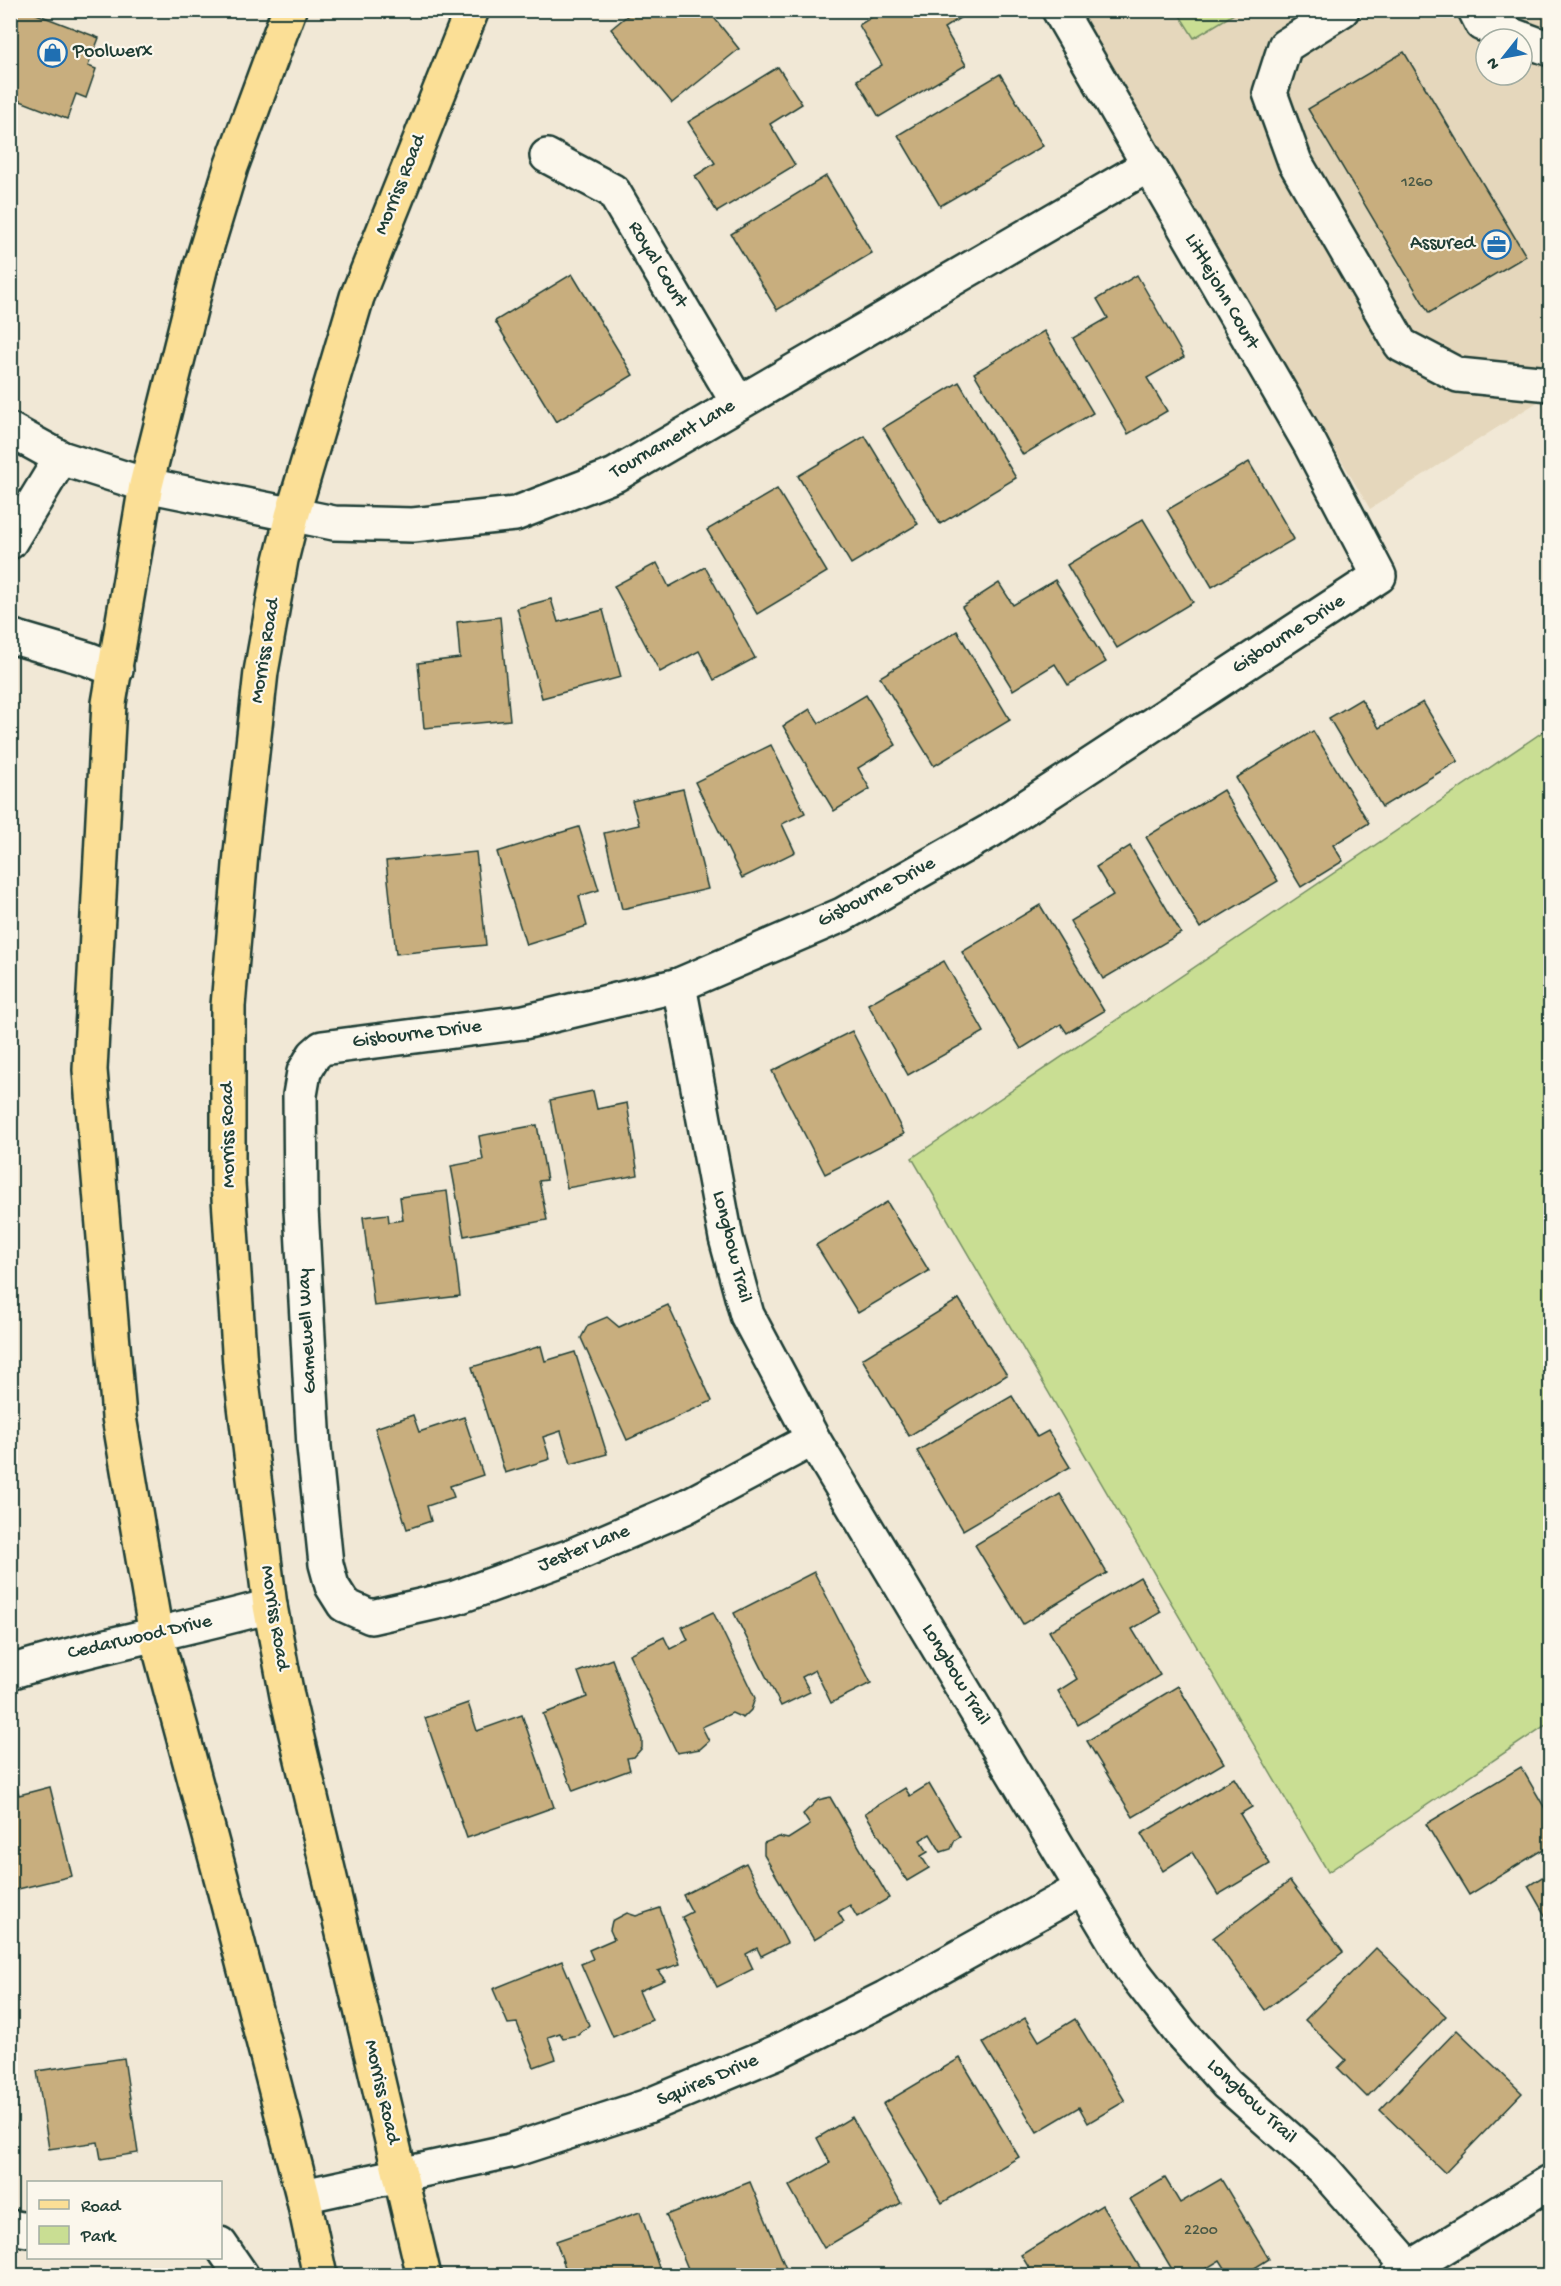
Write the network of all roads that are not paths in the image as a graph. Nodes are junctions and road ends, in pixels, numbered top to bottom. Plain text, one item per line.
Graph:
1 (289, 10) edge
2 (472, 10) edge
3 (1059, 10) edge
4 (1342, 10) edge
5 (1474, 10) edge
6 (1551, 49) edge
7 (548, 156) dead end
8 (1148, 166) junction
9 (1551, 384) edge
10 (738, 403) junction
11 (10, 430) edge
12 (62, 458) junction
13 (146, 485) junction
14 (292, 516) junction
15 (10, 542) edge
16 (1379, 576) joint
17 (10, 636) edge
18 (116, 670) junction
19 (679, 986) junction
20 (314, 1055) joint
21 (813, 1440) junction
22 (344, 1605) joint
23 (270, 1606) junction
24 (156, 1635) junction
25 (10, 1672) edge
26 (1083, 1888) junction
27 (400, 2174) junction
28 (1551, 2182) edge
29 (303, 2196) junction
30 (10, 2227) edge
31 (27, 2230) edge
32 (222, 2247) edge
33 (1404, 2272) edge
34 (242, 2276) edge
35 (320, 2276) edge
36 (424, 2276) edge

1 - 13 main road
2 - 14 main road, Morriss Road
3 - 8 street, Littlejohn Court
4 - 9 street
5 - 6 street
7 - 10 street, Royal Court
8 - 10 street, Tournament Lane
8 - 16 street, Littlejohn Court
10 - 14 street, Tournament Lane
11 - 12 street, Tournament Lane
12 - 13 street, Tournament Lane
12 - 15 street
13 - 14 street, Tournament Lane
13 - 18 main road
14 - 23 main road, Morriss Road
16 - 19 street, Gisbourne Drive
17 - 18 street
18 - 24 main road
19 - 20 street, Gisbourne Drive
19 - 21 street, Longbow Trail
20 - 22 street, Gamewell Way
21 - 22 street, Jester Lane
21 - 26 street, Longbow Trail
23 - 24 street, Cedarwood Drive
23 - 27 main road, Morriss Road
24 - 25 street, Cedarwood Drive
24 - 29 main road
26 - 27 street, Squires Drive
26 - 33 street, Longbow Trail
27 - 29 street, Squires Drive
27 - 36 main road, Morriss Road
28 - 33 street
29 - 35 main road
30 - 31 street
32 - 34 street

